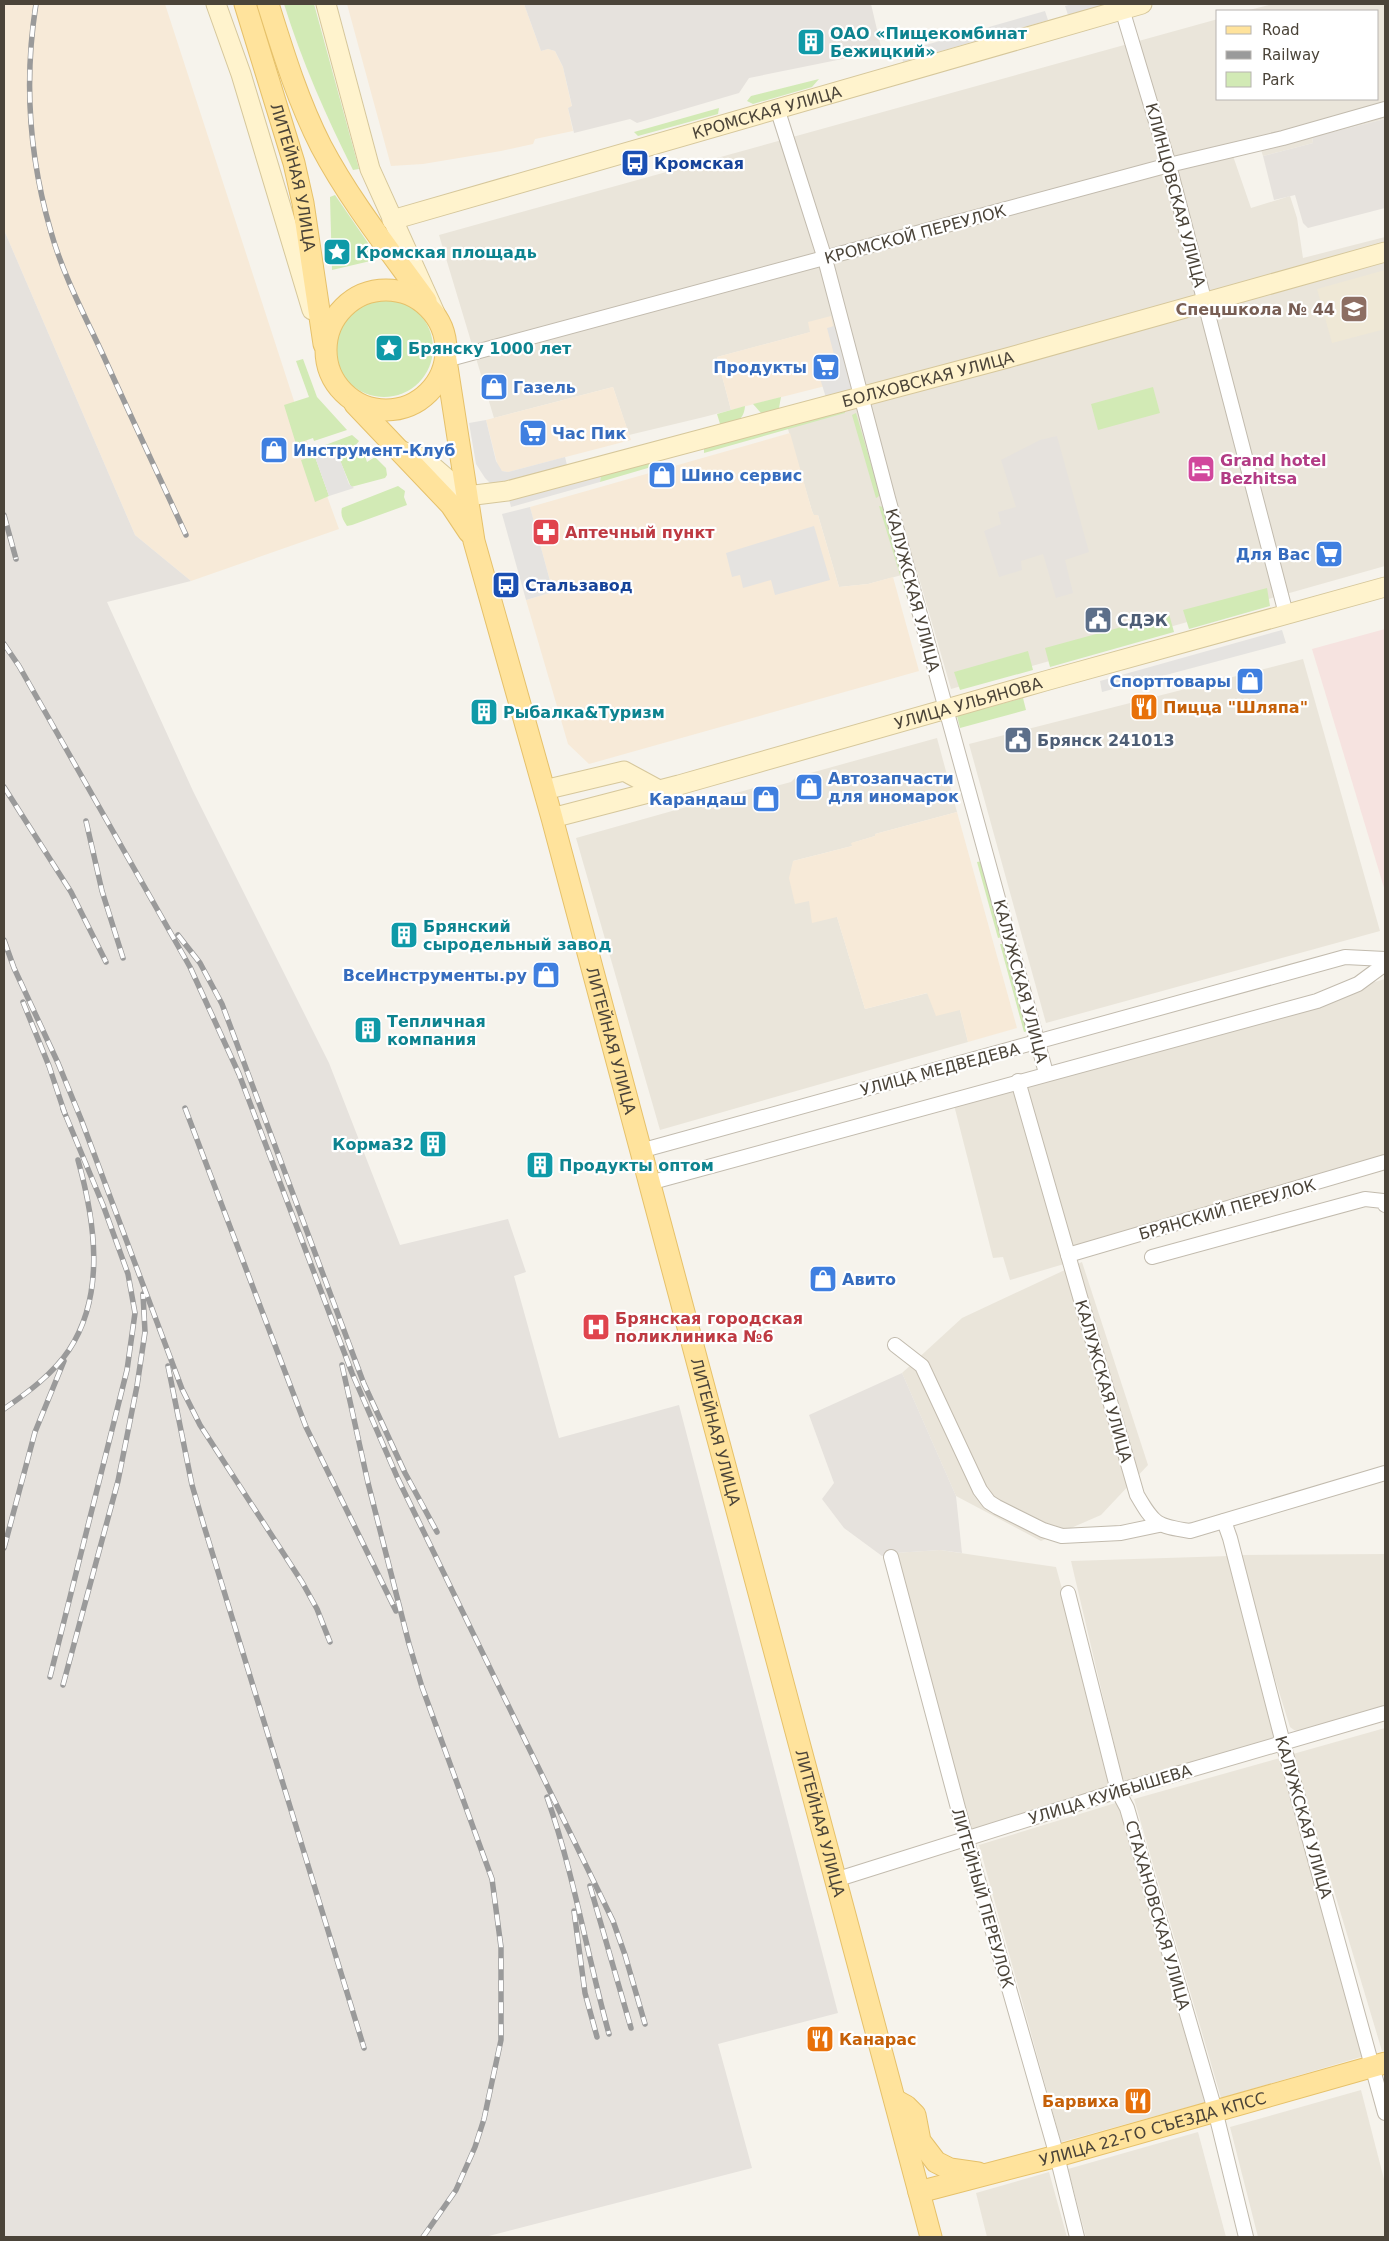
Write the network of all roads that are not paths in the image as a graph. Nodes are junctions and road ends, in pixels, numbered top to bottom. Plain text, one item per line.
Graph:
1 (216, 4) edge
2 (245, 4) edge
3 (268, 4) edge
4 (326, 4) edge
5 (1142, 4) edge
6 (1122, 9) junction
7 (777, 108) junction
8 (1385, 109) edge
9 (1169, 165) junction
10 (392, 220) junction
11 (1385, 252) edge
12 (825, 259) junction
13 (1205, 302) junction
14 (434, 314) junction
15 (326, 354) junction
16 (446, 360) junction
17 (862, 396) junction
18 (353, 401) junction
19 (399, 450) junction
20 (467, 496) junction
21 (474, 541) junction
22 (1385, 588) edge
23 (1286, 614) junction
24 (945, 709) junction
25 (544, 790) junction
26 (659, 790) junction
27 (552, 818) junction
28 (1385, 959) edge
29 (1385, 964) edge
30 (1038, 1042) junction
31 (1046, 1073) junction
32 (1018, 1081) junction
33 (640, 1151) junction
34 (1385, 1162) edge
35 (649, 1183) junction
36 (1385, 1205) edge
37 (1068, 1255) junction
38 (1152, 1257) dead end
39 (895, 1345) dead end
40 (1385, 1473) edge
41 (1224, 1521) junction
42 (1159, 1525) junction
43 (891, 1558) dead end
44 (1068, 1593) dead end
45 (1385, 1713) edge
46 (1283, 1743) junction
47 (1118, 1791) junction
48 (966, 1838) junction
49 (836, 1880) junction
50 (1380, 2065) edge
51 (895, 2100) junction
52 (1214, 2110) junction
53 (1385, 2113) edge
54 (1057, 2156) junction
55 (983, 2175) junction
56 (920, 2192) junction
57 (925, 2232) edge
58 (1077, 2237) edge
59 (1246, 2237) edge

1 - 15 street
2 - 15 main road, ЛИТЕЙНАЯ УЛИЦА
3 - 14 main road, ЛИТЕЙНАЯ УЛИЦА
4 - 10 street
5 - 6 street, КРОМСКАЯ УЛИЦА
6 - 7 street, КРОМСКАЯ УЛИЦА
6 - 9 street, КЛИНЦОВСКАЯ УЛИЦА
7 - 10 street, КРОМСКАЯ УЛИЦА
7 - 12 street, КАЛУЖСКАЯ УЛИЦА
8 - 9 street, КРОМСКОЙ ПЕРЕУЛОК
9 - 12 street, КРОМСКОЙ ПЕРЕУЛОК
9 - 13 street, КЛИНЦОВСКАЯ УЛИЦА
10 - 14 street
11 - 13 street, БОЛХОВСКАЯ УЛИЦА
12 - 16 street, КРОМСКОЙ ПЕРЕУЛОК
12 - 17 street, КАЛУЖСКАЯ УЛИЦА
13 - 17 street, БОЛХОВСКАЯ УЛИЦА
13 - 23 street, КЛИНЦОВСКАЯ УЛИЦА
14 - 15 main road
14 - 16 main road
15 - 18 main road
16 - 18 main road
16 - 20 main road, ЛИТЕЙНАЯ УЛИЦА
17 - 20 street, БОЛХОВСКАЯ УЛИЦА
17 - 24 street, КАЛУЖСКАЯ УЛИЦА
18 - 19 main road, ЛИТЕЙНАЯ УЛИЦА
19 - 20 street
19 - 21 main road, ЛИТЕЙНАЯ УЛИЦА
20 - 21 main road, ЛИТЕЙНАЯ УЛИЦА
21 - 25 main road, ЛИТЕЙНАЯ УЛИЦА
22 - 23 street, УЛИЦА УЛЬЯНОВА
23 - 24 street, УЛИЦА УЛЬЯНОВА
24 - 26 street, УЛИЦА УЛЬЯНОВА
24 - 30 street, КАЛУЖСКАЯ УЛИЦА
25 - 26 street
25 - 27 main road, ЛИТЕЙНАЯ УЛИЦА
26 - 27 street, УЛИЦА УЛЬЯНОВА
27 - 33 main road, ЛИТЕЙНАЯ УЛИЦА
28 - 30 street, УЛИЦА МЕДВЕДЕВА
29 - 31 street, УЛИЦА МЕДВЕДЕВА
30 - 31 street, КАЛУЖСКАЯ УЛИЦА
30 - 33 street, УЛИЦА МЕДВЕДЕВА
31 - 32 street, УЛИЦА МЕДВЕДЕВА
32 - 35 street, УЛИЦА МЕДВЕДЕВА
32 - 37 street, КАЛУЖСКАЯ УЛИЦА
33 - 35 main road, ЛИТЕЙНАЯ УЛИЦА
34 - 37 street, БРЯНСКИЙ ПЕРЕУЛОК
35 - 49 main road, ЛИТЕЙНАЯ УЛИЦА
36 - 38 street
37 - 42 street, КАЛУЖСКАЯ УЛИЦА
39 - 42 street
40 - 41 street
41 - 42 street
41 - 46 street, КАЛУЖСКАЯ УЛИЦА
43 - 48 street, ЛИТЕЙНЫЙ ПЕРЕУЛОК
44 - 47 street, СТАХАНОВСКАЯ УЛИЦА
45 - 46 street, УЛИЦА КУЙБЫШЕВА
46 - 47 street, УЛИЦА КУЙБЫШЕВА
46 - 50 street, КАЛУЖСКАЯ УЛИЦА
47 - 48 street, УЛИЦА КУЙБЫШЕВА
47 - 52 street, СТАХАНОВСКАЯ УЛИЦА
48 - 49 street, УЛИЦА КУЙБЫШЕВА
48 - 54 street, ЛИТЕЙНЫЙ ПЕРЕУЛОК
49 - 51 main road, ЛИТЕЙНАЯ УЛИЦА
50 - 52 main road, УЛИЦА 22-ГО СЪЕЗДА КПСС
50 - 53 street, КАЛУЖСКАЯ УЛИЦА
51 - 55 main road
51 - 56 main road, ЛИТЕЙНАЯ УЛИЦА
52 - 54 main road, УЛИЦА 22-ГО СЪЕЗДА КПСС
52 - 59 street, СТАХАНОВСКАЯ УЛИЦА
54 - 55 main road, УЛИЦА 22-ГО СЪЕЗДА КПСС
54 - 58 street, ЛИТЕЙНЫЙ ПЕРЕУЛОК
55 - 56 main road, УЛИЦА 22-ГО СЪЕЗДА КПСС
56 - 57 main road, ЛИТЕЙНАЯ УЛИЦА

